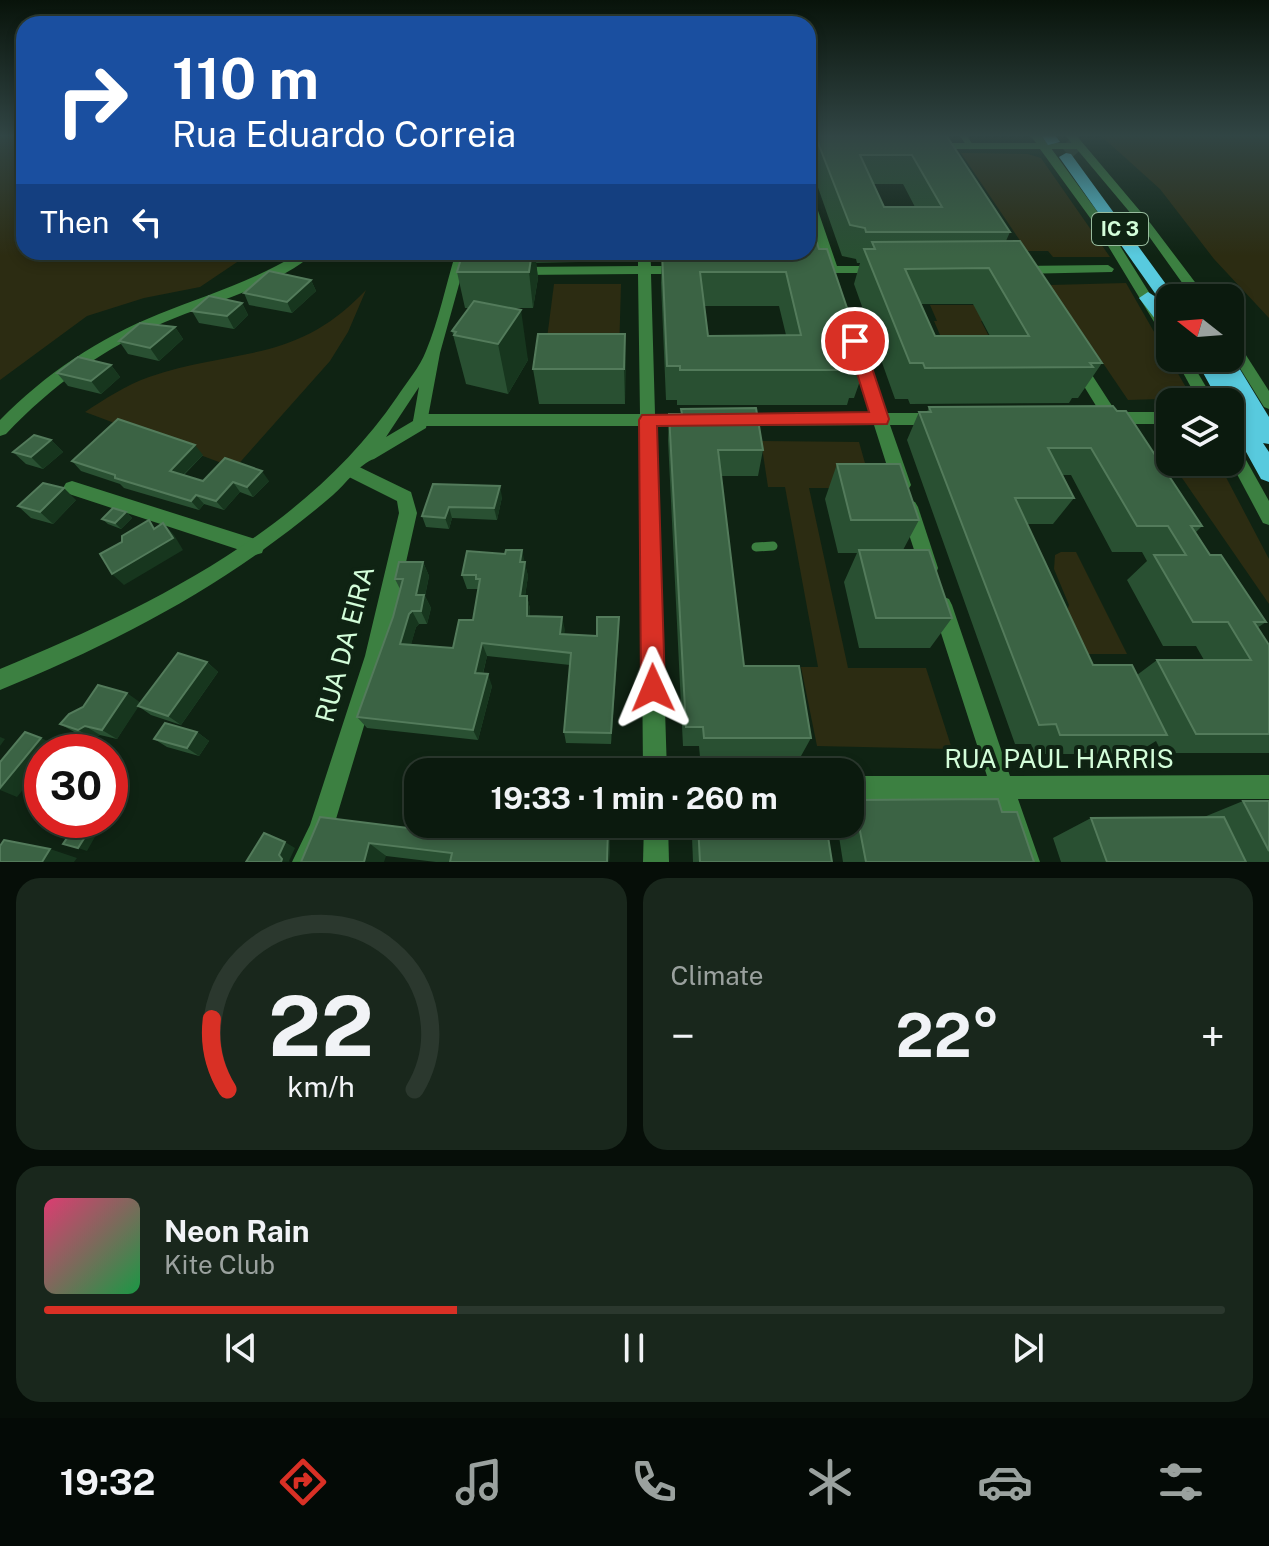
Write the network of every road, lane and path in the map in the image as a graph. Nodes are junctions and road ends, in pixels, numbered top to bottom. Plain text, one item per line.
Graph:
1 (1077, 175) tunnel mouth
2 (1083, 175) tunnel mouth
3 (1087, 175) tunnel mouth
4 (1094, 175) tunnel mouth
5 (816, 224) edge
6 (295, 260) edge
7 (462, 260) edge
8 (645, 261) edge
9 (1014, 264) junction
10 (1108, 269) dead end
11 (693, 270) edge
12 (812, 270) edge
13 (895, 270) edge
14 (999, 270) edge
15 (509, 271) edge
16 (833, 276) junction
17 (1158, 284) edge
18 (1174, 284) edge
19 (1190, 284) edge
20 (1032, 292) edge
21 (1148, 298) junction
22 (1156, 308) edge
23 (1156, 312) edge
24 (850, 326) edge
25 (1070, 351) edge
26 (433, 353) junction
27 (1244, 363) edge
28 (1194, 372) edge
29 (1231, 372) edge
30 (1209, 388) edge
31 (1269, 403) edge
32 (392, 418) junction
33 (420, 418) junction
34 (1113, 418) junction
35 (1156, 418) edge
36 (880, 419) junction
37 (954, 419) edge
38 (1089, 419) edge
39 (648, 420) junction
40 (0, 430) edge
41 (403, 433) junction
42 (1269, 436) edge
43 (1124, 437) edge
44 (1244, 437) edge
45 (353, 466) junction
46 (1244, 472) edge
47 (1269, 473) edge
48 (72, 488) dead end
49 (1269, 518) edge
50 (773, 546) dead end
51 (255, 547) junction
52 (756, 547) dead end
53 (0, 680) edge
54 (655, 758) edge
55 (1269, 787) edge
56 (864, 788) edge
57 (1003, 788) junction
58 (656, 838) edge
59 (305, 862) edge
60 (656, 862) edge
61 (1027, 862) edge

1 - 21 street
2 - 17 highway, IC 3
3 - 18 highway, IC 3
4 - 19 street
5 - 16 street
6 - 40 street
7 - 26 street
8 - 11 street
8 - 15 street
8 - 39 street
9 - 10 street
9 - 14 street
9 - 20 street
12 - 16 street
13 - 16 street
21 - 22 highway
21 - 23 street
24 - 36 street
25 - 34 street
26 - 32 street
26 - 33 street
27 - 31 street
28 - 30 street
29 - 42 highway
32 - 33 street
32 - 41 street
32 - 45 street
33 - 39 street
33 - 41 street
34 - 35 street
34 - 38 street
34 - 43 street
36 - 37 street
36 - 39 street
36 - 57 street
39 - 54 street
41 - 45 street
44 - 47 highway
45 - 51 street
45 - 59 street, RUA DA EIRA
46 - 49 street
48 - 51 street
50 - 52 lane
51 - 53 street
55 - 57 street, RUA PAUL HARRIS
56 - 57 street, RUA PAUL HARRIS
57 - 61 street
58 - 60 street

